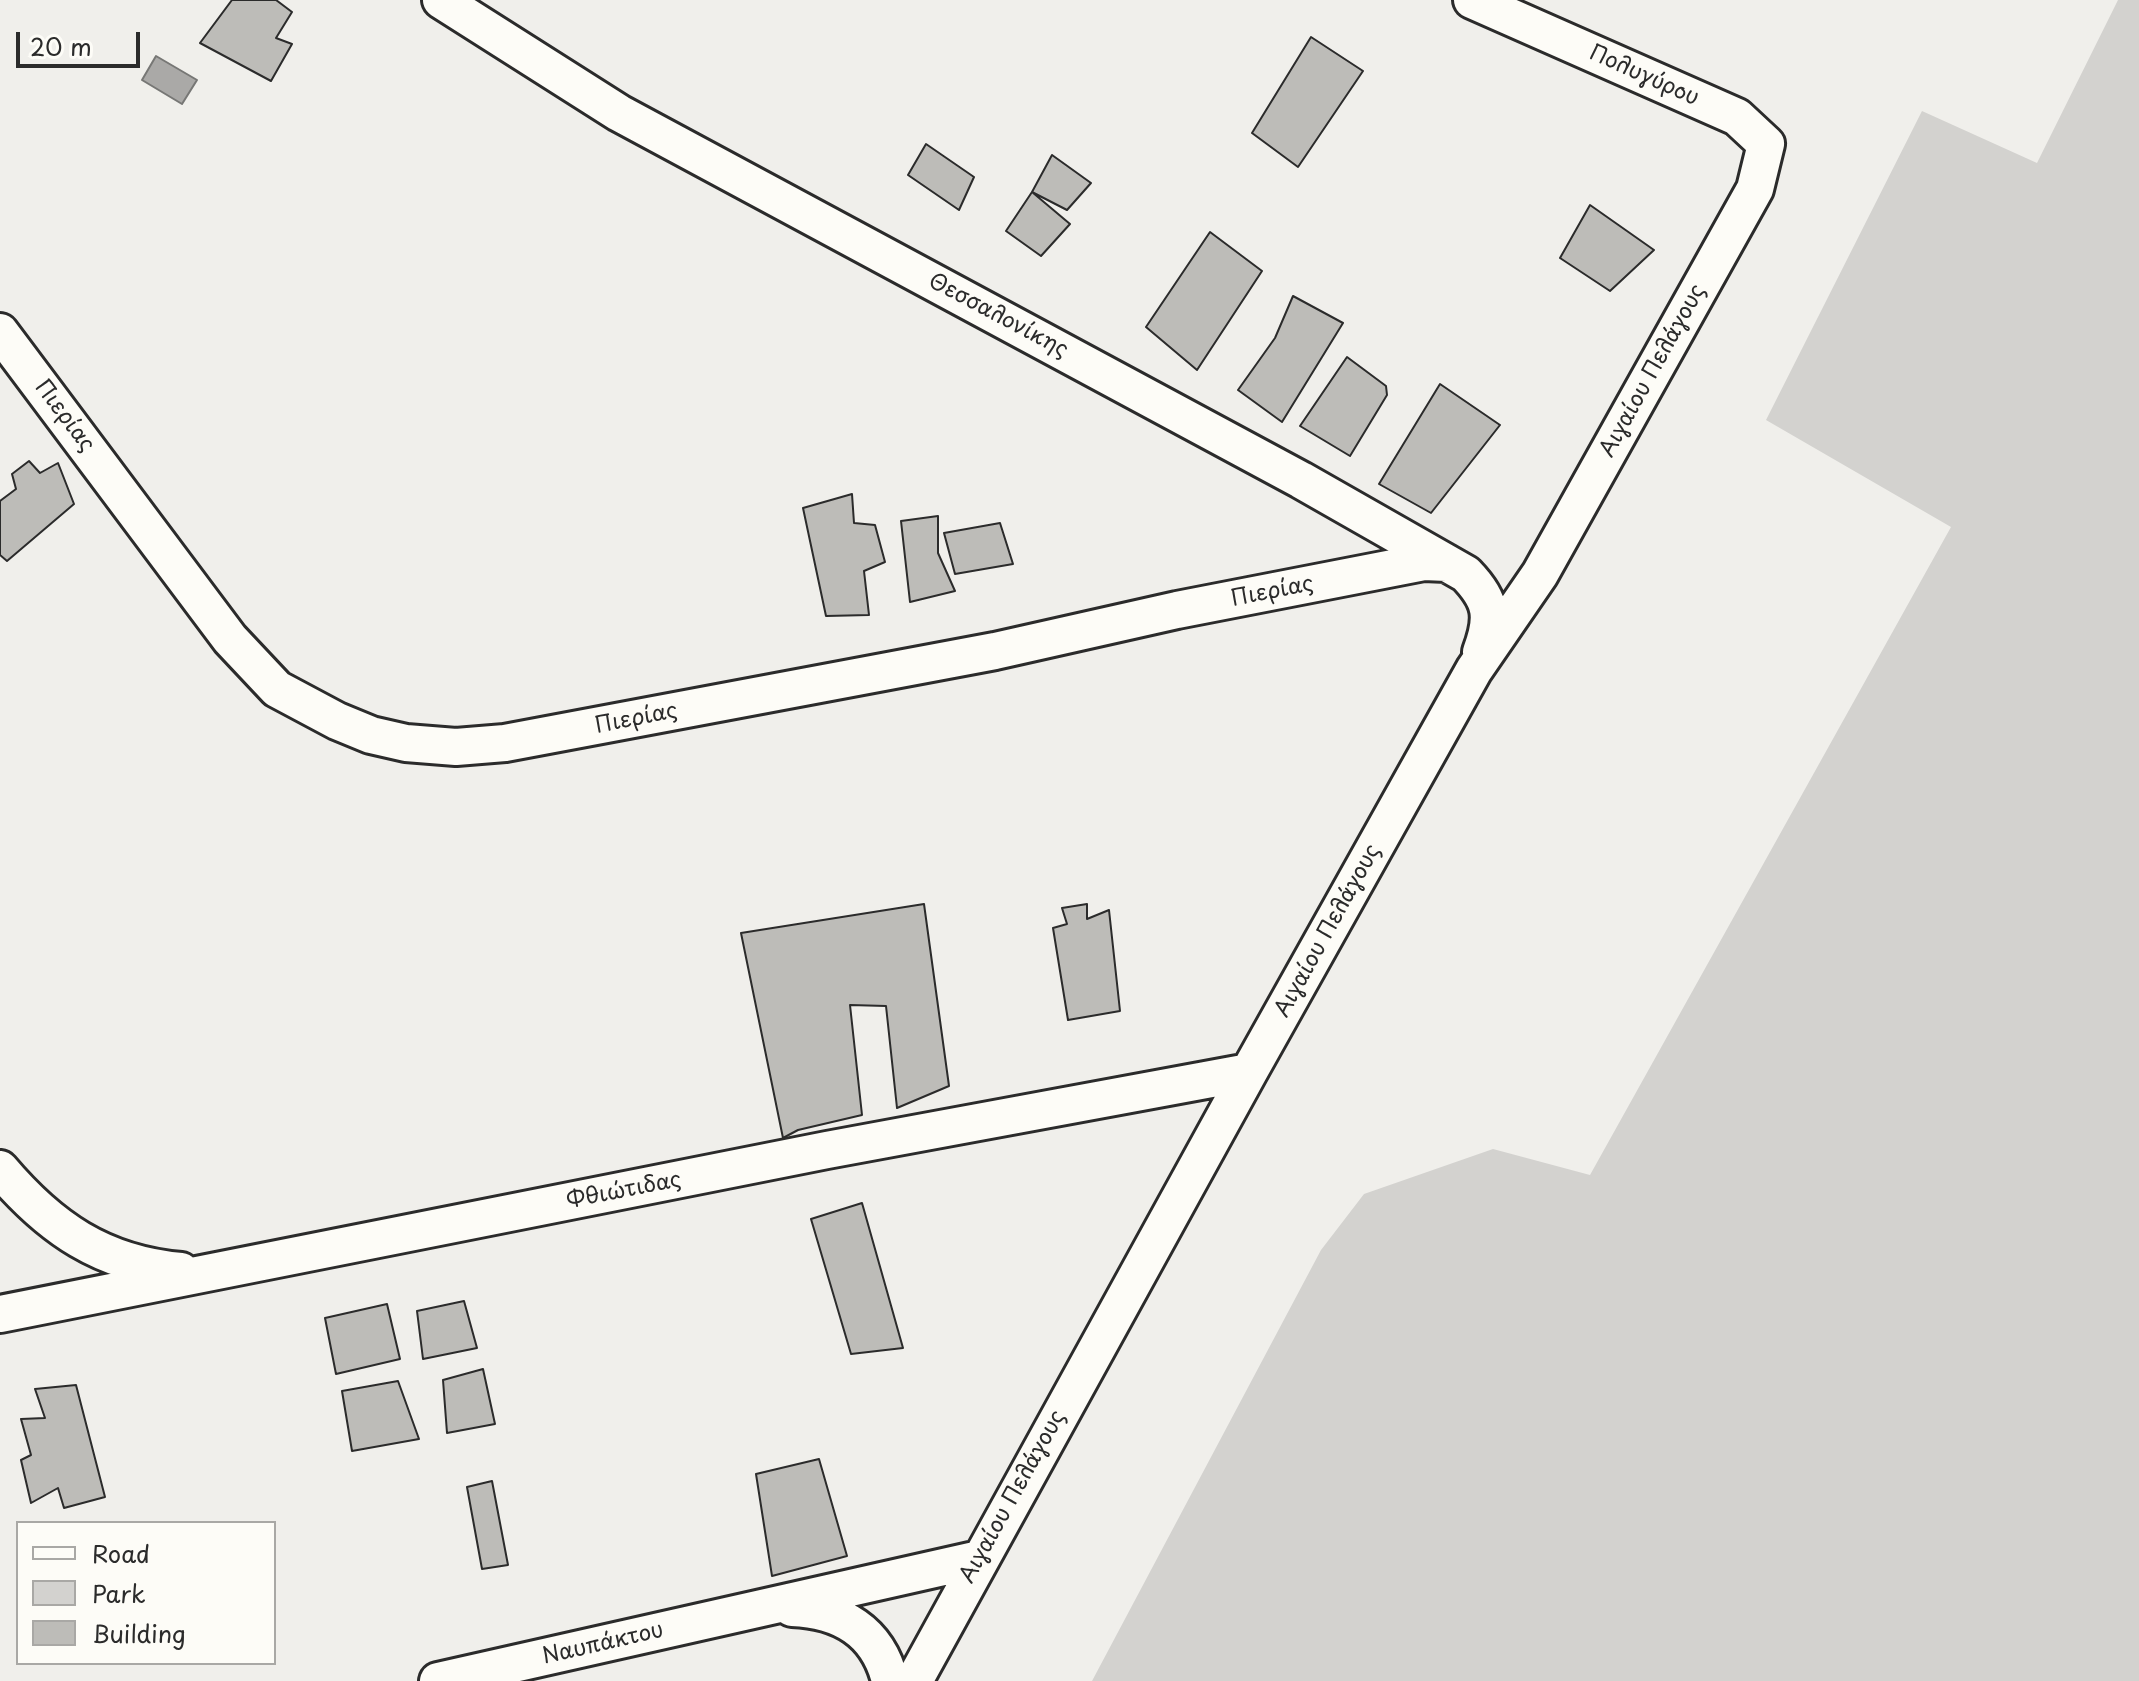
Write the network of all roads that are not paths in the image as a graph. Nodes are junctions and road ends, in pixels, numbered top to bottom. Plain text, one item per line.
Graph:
1 (441, 0) edge
2 (1472, 0) edge
3 (1755, 189) joint
4 (0, 332) edge
5 (1447, 563) junction
6 (1474, 670) junction
7 (1249, 1072) junction
8 (0, 1169) edge
9 (211, 1273) junction
10 (0, 1314) edge
11 (979, 1559) junction
12 (767, 1607) junction
13 (438, 1681) edge
14 (890, 1681) edge
15 (914, 1681) edge

1 - 5 street, Θεσσαλονίκης
2 - 3 street, Πολυγύρου
3 - 6 street, Αιγαίου Πελάγους
4 - 5 street, Πιερίας
5 - 6 street, Θεσσαλονίκης
6 - 7 street, Αιγαίου Πελάγους
7 - 9 street, Φθιώτιδας
7 - 11 street, Αιγαίου Πελάγους
8 - 9 street
9 - 10 street, Φθιώτιδας
11 - 12 street, Ναυπάκτου
11 - 15 street, Αιγαίου Πελάγους
12 - 13 street, Ναυπάκτου
12 - 14 street, Ναυπάκτου

